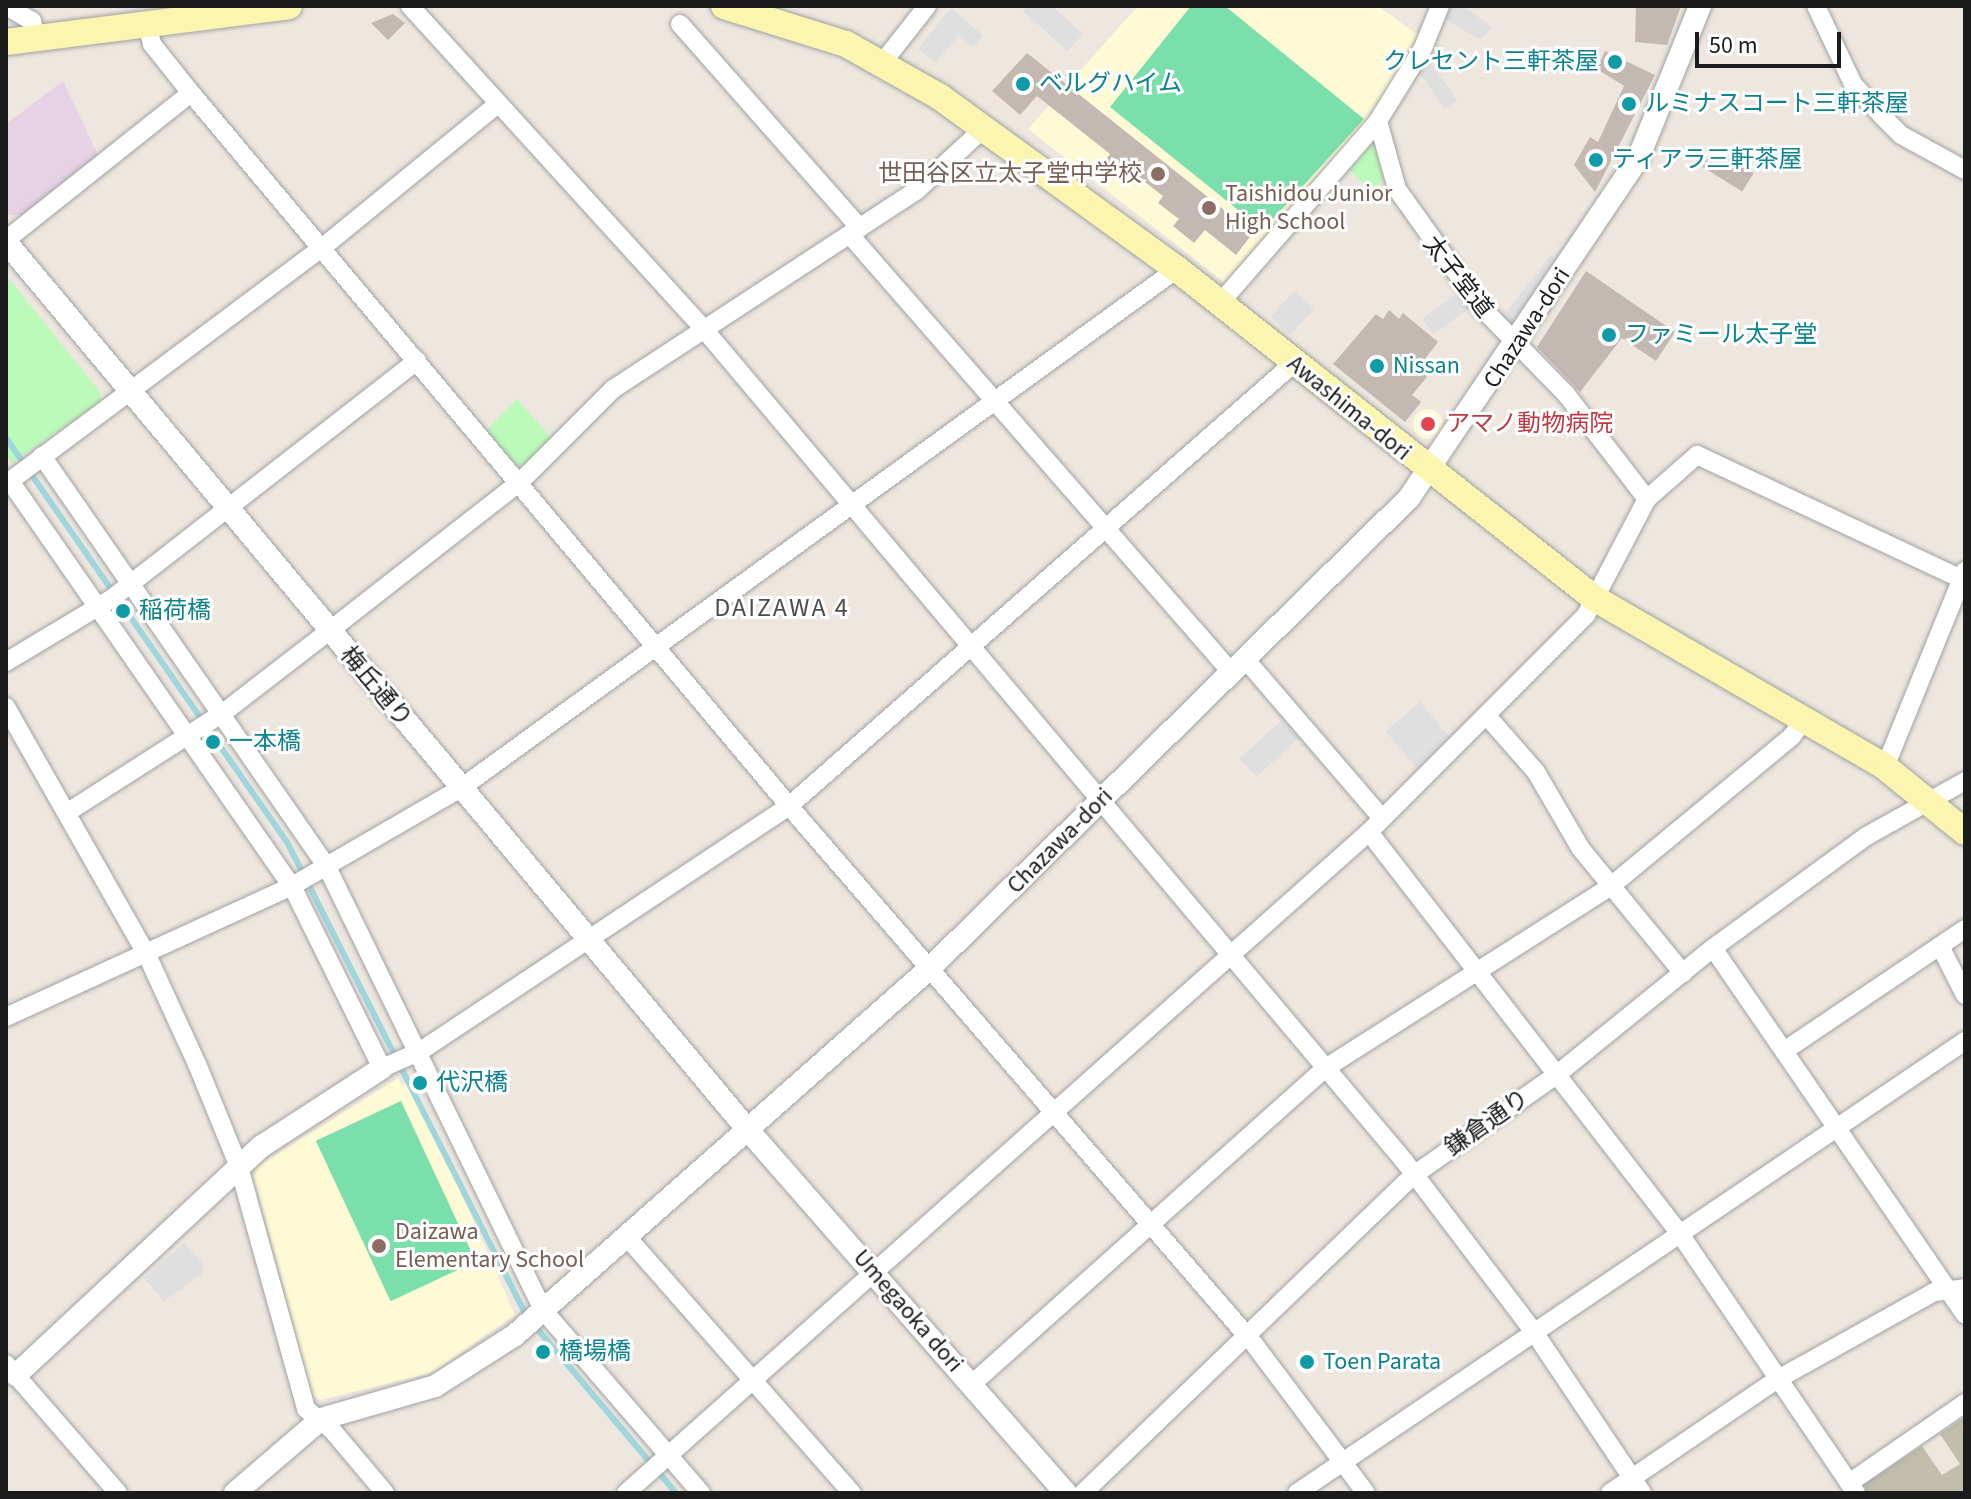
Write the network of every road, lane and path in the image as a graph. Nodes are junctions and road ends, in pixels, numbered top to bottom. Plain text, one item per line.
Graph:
1 (6, 6) edge
2 (289, 6) edge
3 (410, 6) edge
4 (724, 6) edge
5 (927, 6) edge
6 (1440, 6) edge
7 (1700, 6) edge
8 (1816, 6) edge
9 (680, 24) dead end
10 (147, 25) junction
11 (36, 39) junction
12 (6, 42) edge
13 (883, 62) junction
14 (191, 93) junction
15 (498, 104) junction
16 (1378, 121) junction
17 (985, 127) junction
18 (1965, 170) edge
19 (855, 232) junction
20 (6, 241) edge
21 (323, 247) junction
22 (1177, 269) junction
23 (1220, 303) junction
24 (703, 328) junction
25 (1514, 348) junction
26 (417, 361) junction
27 (1294, 363) junction
28 (129, 393) junction
29 (994, 401) junction
30 (35, 462) junction
31 (1431, 472) junction
32 (520, 482) junction
33 (8, 483) edge
34 (1647, 499) junction
35 (851, 505) junction
36 (228, 509) junction
37 (1107, 531) junction
38 (1963, 575) edge
39 (118, 594) junction
40 (1594, 598) junction
41 (329, 631) junction
42 (656, 646) junction
43 (971, 650) junction
44 (6, 662) edge
45 (1239, 667) junction
46 (6, 707) edge
47 (1487, 716) junction
48 (1803, 721) junction
49 (208, 722) junction
50 (1885, 767) junction
51 (1965, 781) edge
52 (461, 788) junction
53 (1928, 796) junction
54 (1099, 803) junction
55 (789, 806) junction
56 (68, 812) junction
57 (1376, 825) junction
58 (1965, 832) edge
59 (310, 876) junction
60 (1611, 886) junction
61 (1965, 929) edge
62 (590, 941) junction
63 (1940, 946) junction
64 (1713, 948) junction
65 (147, 955) junction
66 (1231, 958) junction
67 (929, 969) junction
68 (1476, 972) junction
69 (1683, 973) junction
70 (1965, 995) edge
71 (6, 1017) edge
72 (1965, 1041) edge
73 (1784, 1051) junction
74 (402, 1059) junction
75 (1324, 1069) junction
76 (1555, 1076) junction
77 (1054, 1115) junction
78 (1836, 1128) junction
79 (748, 1130) junction
80 (239, 1167) junction
81 (1414, 1175) junction
82 (1149, 1222) junction
83 (1680, 1234) junction
84 (626, 1236) junction
85 (874, 1274) junction
86 (1956, 1288) edge
87 (537, 1315) junction
88 (1965, 1315) edge
89 (1534, 1332) junction
90 (1246, 1335) junction
91 (11, 1370) edge
92 (1778, 1379) junction
93 (751, 1381) junction
94 (972, 1384) junction
95 (1965, 1403) edge
96 (321, 1419) junction
97 (665, 1455) junction
98 (1345, 1462) junction
99 (1637, 1485) edge
100 (1853, 1488) edge
101 (118, 1493) edge
102 (235, 1493) edge
103 (385, 1493) edge
104 (626, 1493) edge
105 (701, 1493) edge
106 (852, 1493) edge
107 (1066, 1493) edge
108 (1083, 1493) edge
109 (1297, 1493) edge
110 (1366, 1493) edge
111 (1610, 1493) edge

1 - 11 street
2 - 10 main road
3 - 15 street
4 - 13 main road, Awashima-dori
5 - 13 street
6 - 16 street
7 - 25 street, Chazawa-dori
8 - 18 street
9 - 19 street
10 - 11 main road
10 - 14 street
11 - 12 main road
13 - 17 main road, Awashima-dori
14 - 20 street
14 - 21 street
15 - 21 street
15 - 24 street
16 - 23 street
16 - 25 street, 太子堂道
17 - 19 street
17 - 22 main road, Awashima-dori
19 - 24 street
19 - 29 street
20 - 28 street, 梅丘通り
21 - 26 street
21 - 28 street
22 - 23 main road, Awashima-dori
22 - 29 street
23 - 27 main road, Awashima-dori
24 - 32 street
24 - 35 street
25 - 31 street, Chazawa-dori
25 - 34 street, 太子堂道
26 - 32 street
26 - 36 street
27 - 31 main road, Awashima-dori
27 - 37 street
28 - 30 street
28 - 36 street, 梅丘通り
29 - 35 street
29 - 37 street
30 - 33 street
30 - 39 street
31 - 40 main road, Awashima-dori
31 - 45 street, Chazawa-dori
32 - 41 street
32 - 42 street
33 - 39 street
34 - 38 street
34 - 40 street
35 - 42 street
35 - 43 street
36 - 39 street
36 - 41 street, 梅丘通り
37 - 43 street
37 - 45 street
38 - 50 street
39 - 44 street
39 - 49 street
39 - 49 street
40 - 47 street
40 - 48 main road, Awashima-dori
41 - 49 street
41 - 52 street, 梅丘通り
42 - 52 street
42 - 55 street
43 - 54 street
43 - 55 street
45 - 54 street, Chazawa-dori
45 - 57 street
46 - 56 street
47 - 57 street
47 - 60 street
48 - 50 main road, Awashima-dori
48 - 60 street
49 - 56 street
49 - 59 street
49 - 59 street
50 - 53 main road, Awashima-dori
51 - 53 street, 鎌倉通り
52 - 59 street
52 - 62 street, 梅丘通り
53 - 58 main road, Awashima-dori
53 - 64 street, 鎌倉通り
54 - 66 street
54 - 67 street, Chazawa-dori
55 - 62 street
55 - 67 street
56 - 65 street
57 - 66 street
57 - 68 street
59 - 65 street
59 - 74 street
59 - 74 street
60 - 68 street
60 - 69 street
61 - 63 street
62 - 74 street
62 - 79 street, 梅丘通り
63 - 70 street
63 - 73 street
64 - 69 street, 鎌倉通り
64 - 73 street
65 - 71 street
65 - 80 street
66 - 75 street
66 - 77 street
67 - 77 street
67 - 79 street, Chazawa-dori
68 - 75 street
68 - 76 street
69 - 76 street, 鎌倉通り
72 - 78 street
73 - 78 street
74 - 80 street
74 - 87 street
75 - 81 street
75 - 82 street
76 - 81 street, 鎌倉通り
76 - 83 street
77 - 82 street
77 - 85 street
78 - 83 street
78 - 86 street
79 - 84 street, Chazawa-dori
79 - 85 street, Umegaoka dori
80 - 91 street
80 - 96 street
81 - 89 street
81 - 90 street, 鎌倉通り
82 - 90 street
82 - 94 street
83 - 89 street
83 - 92 street
84 - 87 street, Chazawa-dori
84 - 93 street
85 - 93 street
85 - 94 street, Umegaoka dori
86 - 88 street
86 - 92 street
87 - 96 street, Chazawa-dori
87 - 97 street
89 - 98 street
89 - 99 street
90 - 98 street
90 - 108 street, 鎌倉通り
91 - 101 street
92 - 99 street
92 - 100 street
93 - 97 street
93 - 106 street
94 - 107 street, Umegaoka dori
95 - 100 street
96 - 102 street, Chazawa-dori
96 - 103 street
97 - 104 street
97 - 105 street
98 - 109 street
98 - 110 street
99 - 111 street

